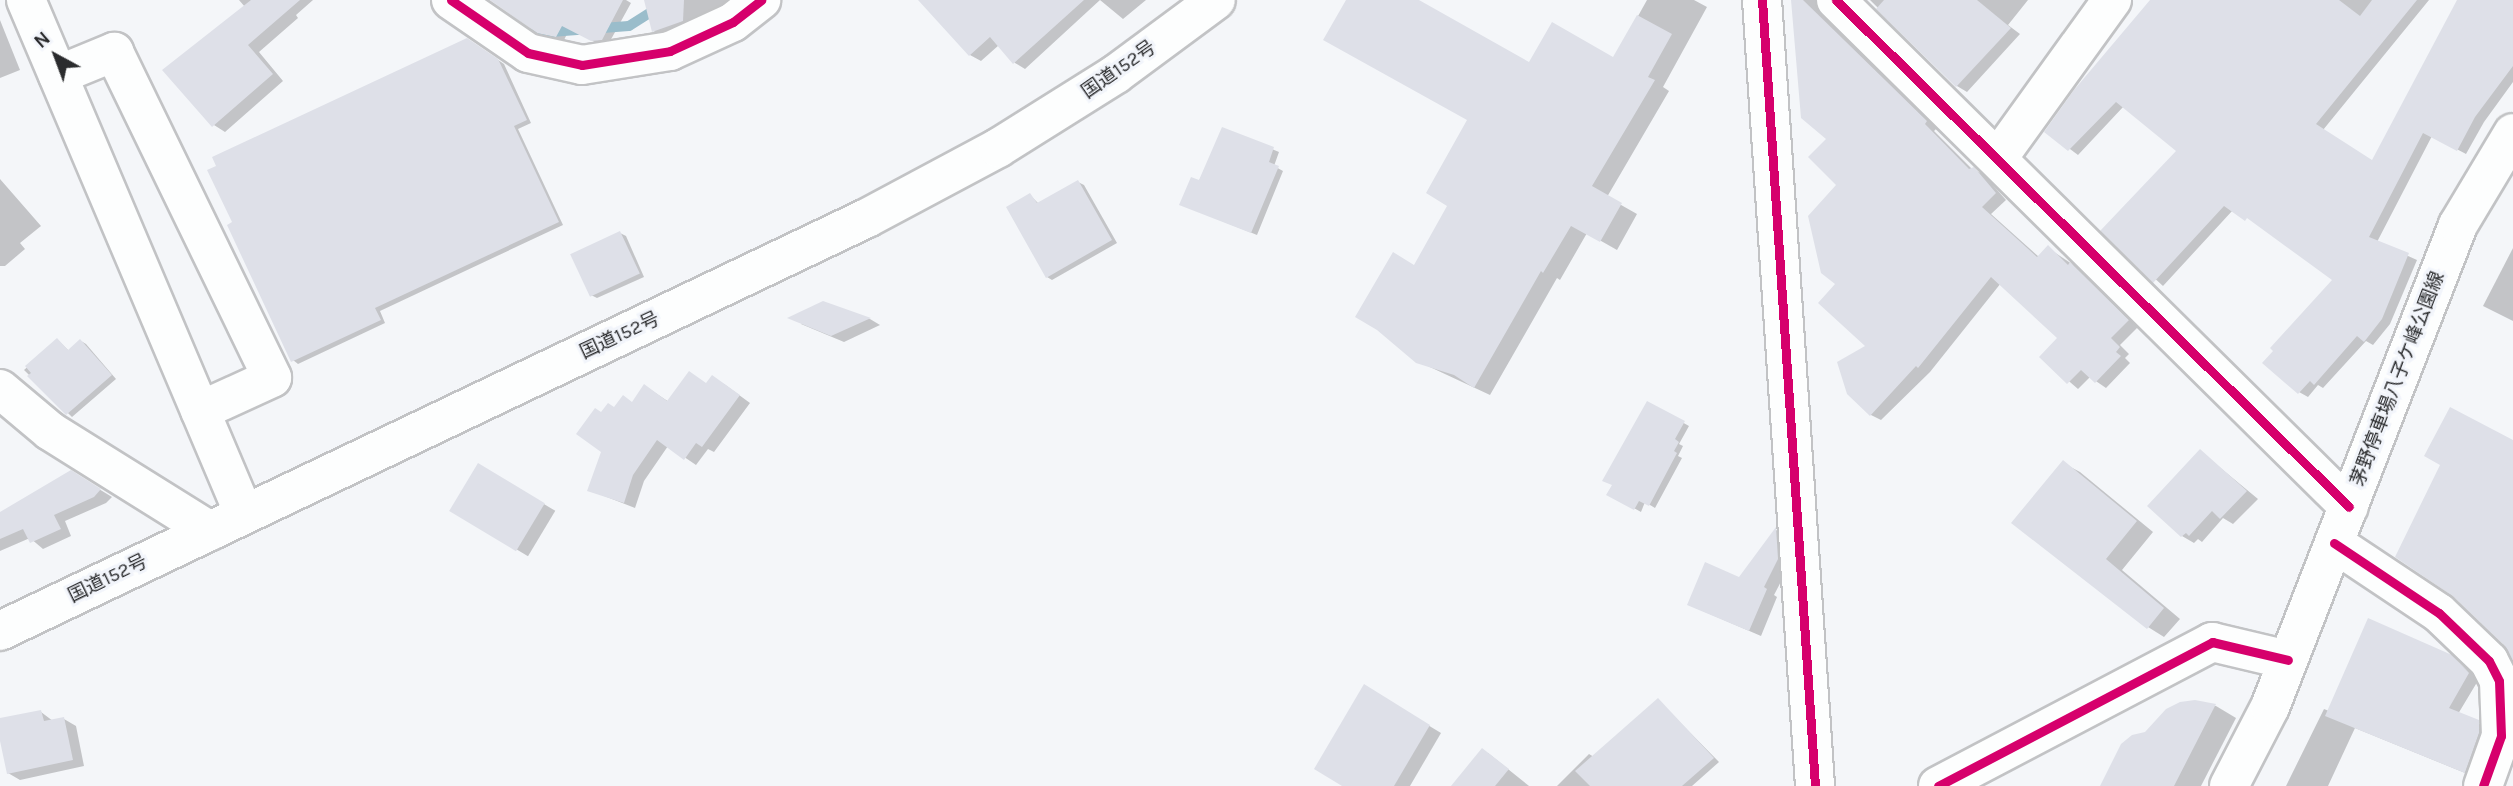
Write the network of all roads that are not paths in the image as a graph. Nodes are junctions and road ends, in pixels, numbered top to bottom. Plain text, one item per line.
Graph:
1 (26, 0) edge
2 (451, 0) edge
3 (761, 0) edge
4 (1216, 0) edge
5 (1762, 0) edge
6 (1836, 0) edge
7 (2112, 0) edge
8 (58, 75) junction
9 (2513, 132) edge
10 (1998, 158) junction
11 (0, 389) edge
12 (200, 411) junction
13 (2349, 507) junction
14 (244, 514) junction
15 (210, 531) junction
16 (2334, 543) junction
17 (0, 631) edge
18 (2288, 660) junction
19 (1815, 786) edge
20 (1938, 786) edge
21 (2228, 786) edge
22 (2483, 786) edge

1 - 8 main road
2 - 3 main road
4 - 14 main road, 国道152号
5 - 19 main road
6 - 10 main road
7 - 10 main road
8 - 12 main road
8 - 12 main road
9 - 13 main road, 茅野停車場八子ケ峰公園線
10 - 13 main road
11 - 15 main road
12 - 14 main road
13 - 16 main road, 茅野停車場八子ケ峰公園線
14 - 15 main road, 国道152号
15 - 17 main road, 国道152号
16 - 18 main road, 茅野停車場八子ケ峰公園線
16 - 22 main road
18 - 20 main road
18 - 21 main road, 茅野停車場八子ケ峰公園線

